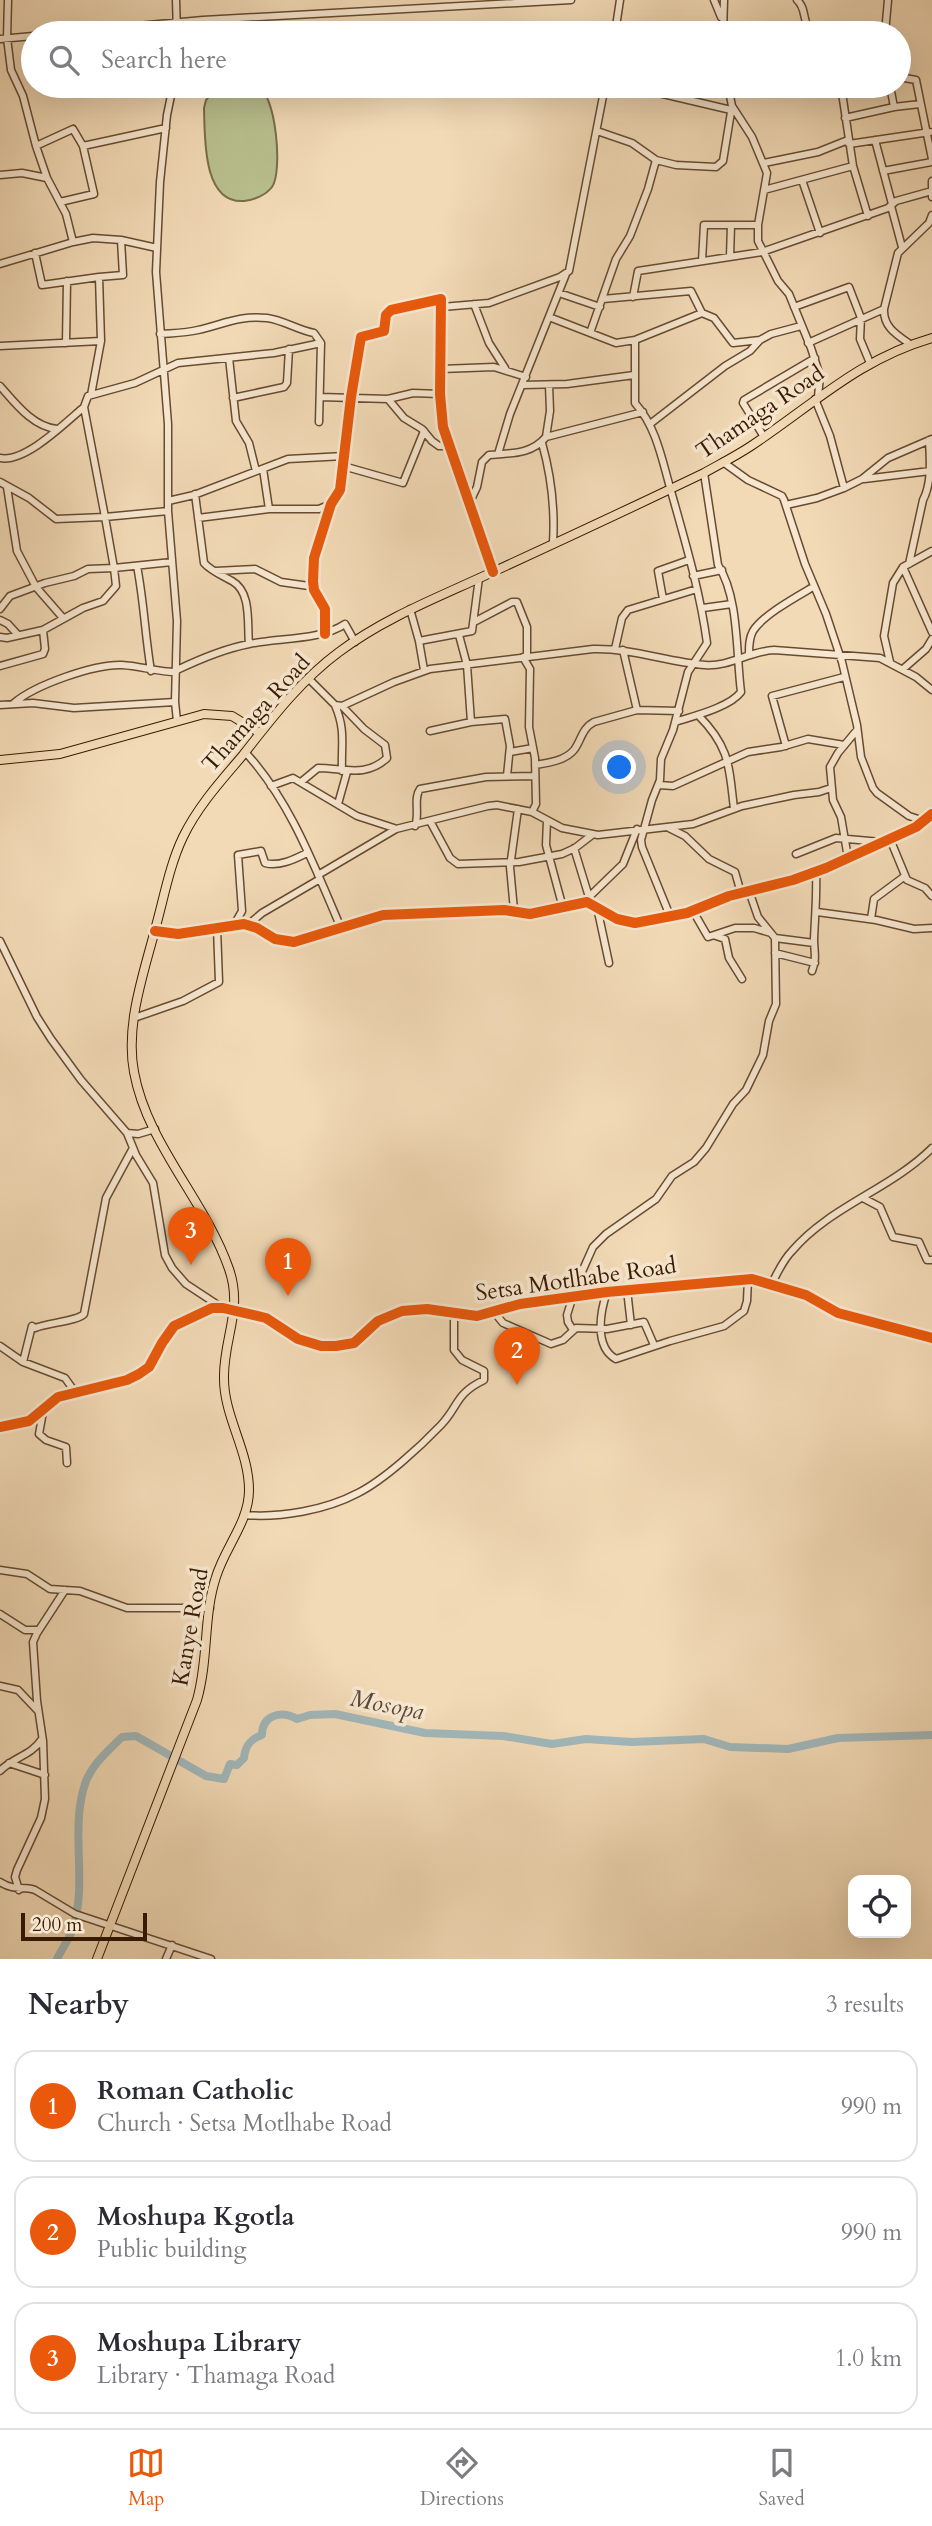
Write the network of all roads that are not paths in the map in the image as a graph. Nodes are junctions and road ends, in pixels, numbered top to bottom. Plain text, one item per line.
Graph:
1 (8, 0) edge
2 (176, 0) edge
3 (571, 0) edge
4 (620, 0) edge
5 (714, 0) edge
6 (724, 0) edge
7 (797, 0) edge
8 (888, 0) edge
9 (722, 19) joint
10 (177, 21) edge
11 (211, 21) edge
12 (617, 21) edge
13 (805, 21) edge
14 (886, 21) edge
15 (21, 37) edge
16 (3, 38) edge
17 (911, 79) edge
18 (21, 93) edge
19 (23, 98) edge
20 (171, 98) edge
21 (604, 98) edge
22 (685, 98) edge
23 (730, 98) edge
24 (842, 98) edge
25 (892, 98) edge
26 (920, 104) junction
27 (894, 107) junction
28 (732, 108) junction
29 (845, 118) junction
30 (166, 128) junction
31 (597, 131) junction
32 (930, 132) edge
33 (875, 140) junction
34 (848, 142) junction
35 (36, 146) junction
36 (83, 146) junction
37 (656, 160) junction
38 (932, 161) edge
39 (764, 163) junction
40 (853, 166) junction
41 (883, 171) junction
42 (0, 175) edge
43 (47, 178) junction
44 (802, 180) junction
45 (932, 181) edge
46 (764, 190) junction
47 (931, 193) edge
48 (60, 202) junction
49 (892, 205) junction
50 (932, 215) edge
51 (868, 216) junction
52 (731, 225) junction
53 (758, 225) junction
54 (932, 228) edge
55 (920, 230) junction
56 (820, 233) junction
57 (121, 240) junction
58 (73, 242) junction
59 (902, 247) junction
60 (157, 248) junction
61 (762, 252) junction
62 (35, 253) junction
63 (730, 257) junction
64 (702, 261) junction
65 (0, 264) edge
66 (566, 274) junction
67 (99, 277) junction
68 (67, 281) junction
69 (559, 293) junction
70 (634, 297) junction
71 (603, 299) junction
72 (474, 304) junction
73 (442, 307) junction
74 (600, 307) junction
75 (794, 307) junction
76 (884, 309) junction
77 (702, 313) junction
78 (549, 317) junction
79 (861, 318) junction
80 (801, 326) junction
81 (160, 334) junction
82 (590, 334) junction
83 (932, 338) edge
84 (635, 340) junction
85 (760, 340) junction
86 (101, 341) junction
87 (321, 342) junction
88 (66, 343) junction
89 (808, 343) junction
90 (910, 344) junction
91 (0, 346) edge
92 (289, 349) junction
93 (229, 358) junction
94 (815, 358) junction
95 (870, 363) junction
96 (441, 369) junction
97 (506, 369) junction
98 (163, 371) junction
99 (634, 375) junction
100 (526, 377) junction
101 (522, 384) junction
102 (550, 385) junction
103 (0, 386) edge
104 (440, 394) junction
105 (91, 395) junction
106 (320, 397) junction
107 (351, 397) junction
108 (233, 398) junction
109 (816, 398) junction
110 (388, 400) junction
111 (84, 407) junction
112 (643, 412) junction
113 (319, 422) dead end
114 (650, 424) junction
115 (57, 429) junction
116 (424, 431) junction
117 (764, 437) junction
118 (544, 440) junction
119 (930, 440) edge
120 (448, 446) junction
121 (498, 454) junction
122 (344, 456) junction
123 (0, 458) edge
124 (723, 462) junction
125 (343, 466) junction
126 (260, 470) junction
127 (930, 471) edge
128 (704, 473) junction
129 (862, 479) junction
130 (0, 482) edge
131 (7, 486) junction
132 (844, 488) junction
133 (670, 490) junction
134 (195, 494) junction
135 (929, 495) edge
136 (168, 501) junction
137 (331, 504) junction
138 (786, 505) junction
139 (468, 506) junction
140 (269, 509) junction
141 (168, 511) junction
142 (105, 517) junction
143 (198, 518) junction
144 (553, 543) junction
145 (932, 551) edge
146 (690, 560) junction
147 (172, 562) junction
148 (137, 566) junction
149 (906, 566) junction
150 (114, 568) junction
151 (722, 570) junction
152 (215, 572) junction
153 (493, 572) junction
154 (693, 576) junction
155 (479, 578) junction
156 (36, 587) junction
157 (813, 587) junction
158 (314, 590) junction
159 (697, 590) junction
160 (663, 599) junction
161 (732, 604) junction
162 (703, 608) junction
163 (410, 609) junction
164 (0, 610) edge
165 (63, 618) junction
166 (0, 621) edge
167 (474, 622) junction
168 (43, 630) junction
169 (932, 632) edge
170 (325, 634) junction
171 (18, 635) junction
172 (459, 635) junction
173 (0, 637) edge
174 (932, 639) edge
175 (419, 641) junction
176 (355, 642) junction
177 (249, 644) junction
178 (619, 649) junction
179 (749, 654) junction
180 (839, 654) junction
181 (525, 657) junction
182 (737, 658) junction
183 (890, 662) junction
184 (692, 663) junction
185 (467, 665) junction
186 (0, 666) edge
187 (903, 669) junction
188 (424, 670) junction
189 (150, 671) junction
190 (176, 671) junction
191 (844, 677) junction
192 (309, 678) junction
193 (932, 690) edge
194 (175, 702) junction
195 (14, 703) junction
196 (0, 705) edge
197 (338, 706) junction
198 (637, 710) junction
199 (679, 711) junction
200 (698, 715) junction
201 (177, 721) junction
202 (471, 722) junction
203 (676, 722) junction
204 (857, 730) junction
205 (430, 731) dead end
206 (260, 733) junction
207 (786, 746) junction
208 (844, 746) junction
209 (533, 748) junction
210 (244, 752) junction
211 (510, 752) junction
212 (0, 760) edge
213 (727, 760) junction
214 (535, 765) junction
215 (344, 771) junction
216 (507, 776) junction
217 (535, 776) junction
218 (301, 782) junction
219 (659, 785) junction
220 (271, 786) junction
221 (831, 788) junction
222 (338, 804) junction
223 (518, 809) junction
224 (734, 809) junction
225 (532, 812) junction
226 (932, 814) edge
227 (547, 820) junction
228 (430, 821) junction
229 (924, 821) junction
230 (377, 823) junction
231 (415, 826) junction
232 (396, 828) junction
233 (646, 828) junction
234 (669, 828) junction
235 (637, 829) junction
236 (592, 835) junction
237 (843, 837) junction
238 (379, 838) junction
239 (887, 841) junction
240 (574, 848) junction
241 (307, 853) junction
242 (796, 854) dead end
243 (548, 857) junction
244 (848, 858) junction
245 (511, 862) junction
246 (816, 872) junction
247 (905, 876) junction
248 (319, 877) junction
249 (749, 891) junction
250 (740, 893) junction
251 (932, 896) edge
252 (592, 902) junction
253 (563, 908) junction
254 (514, 910) junction
255 (693, 911) junction
256 (817, 912) junction
257 (670, 916) junction
258 (758, 917) junction
259 (871, 919) junction
260 (234, 925) junction
261 (249, 925) junction
262 (217, 928) junction
263 (341, 928) junction
264 (746, 928) junction
265 (932, 928) edge
266 (155, 931) junction
267 (773, 935) junction
268 (716, 936) junction
269 (0, 941) edge
270 (814, 943) junction
271 (775, 953) junction
272 (609, 963) dead end
273 (816, 963) junction
274 (812, 971) dead end
275 (742, 979) dead end
276 (134, 1018) junction
277 (155, 1129) junction
278 (127, 1132) junction
279 (932, 1148) edge
280 (133, 1149) junction
281 (863, 1198) junction
282 (932, 1261) edge
283 (748, 1279) junction
284 (772, 1283) junction
285 (627, 1290) junction
286 (607, 1292) junction
287 (572, 1297) junction
288 (223, 1308) junction
289 (235, 1312) junction
290 (494, 1312) junction
291 (454, 1314) junction
292 (631, 1325) junction
293 (601, 1329) junction
294 (573, 1330) junction
295 (932, 1338) edge
296 (654, 1345) junction
297 (0, 1346) edge
298 (23, 1362) junction
299 (75, 1392) junction
300 (43, 1410) junction
301 (0, 1427) edge
302 (67, 1463) dead end
303 (244, 1515) junction
304 (0, 1570) edge
305 (65, 1590) junction
306 (0, 1606) edge
307 (210, 1608) junction
308 (0, 1614) edge
309 (10, 1618) junction
310 (39, 1630) junction
311 (0, 1686) edge
312 (39, 1712) junction
313 (43, 1737) junction
314 (9, 1763) junction
315 (0, 1771) edge
316 (45, 1775) junction
317 (0, 1882) edge
318 (19, 1890) junction
319 (109, 1924) junction
320 (172, 1945) junction
321 (97, 1959) edge
322 (166, 1959) edge
323 (212, 1959) edge

1 - 16 street
2 - 10 street
3 - 11 street
4 - 12 street
5 - 9 street
6 - 9 street
7 - 13 street
8 - 14 street
15 - 16 street
16 - 18 street
17 - 26 street
19 - 35 street
20 - 30 street
21 - 31 street
22 - 28 street
23 - 28 street
24 - 29 street
25 - 27 street
26 - 27 street
26 - 32 street
27 - 29 street
28 - 37 street
28 - 39 street
29 - 34 street
30 - 36 street
30 - 60 street
31 - 37 street
31 - 66 street
32 - 33 street
32 - 38 street
33 - 34 street
33 - 41 street
34 - 39 street
34 - 40 street
35 - 36 street
35 - 43 street
36 - 48 street
37 - 71 street
38 - 41 street
39 - 46 street
40 - 44 street
40 - 51 street
41 - 49 street
42 - 43 street
43 - 48 street
44 - 46 street
44 - 56 street
45 - 47 street
46 - 53 street
47 - 49 street
48 - 58 street
49 - 51 street
49 - 59 street
50 - 55 street
51 - 56 street
52 - 53 street
52 - 63 street
52 - 64 street
53 - 61 street
54 - 55 street
55 - 59 street
56 - 61 street
57 - 58 street
57 - 60 street
57 - 67 street
58 - 62 street
59 - 76 street
60 - 81 street
61 - 63 street
61 - 75 street
62 - 65 street
62 - 68 street
63 - 64 street
64 - 70 street
66 - 69 street
66 - 72 street
67 - 68 street
67 - 86 street
68 - 88 street
69 - 74 street
69 - 78 street
70 - 71 street
70 - 77 street
71 - 74 street
72 - 73 street
72 - 97 street
73 - 96 street
73 - 107 street
74 - 82 street
75 - 79 street
75 - 80 street
76 - 79 street
76 - 90 street
77 - 84 street
77 - 85 street
78 - 82 street
78 - 100 street
79 - 89 street
79 - 95 street
80 - 85 street
80 - 89 street
81 - 87 street
81 - 98 street
82 - 84 street
83 - 90 main road, Thamaga Road
84 - 99 street
85 - 114 street
86 - 88 street
86 - 105 street
87 - 92 street
87 - 106 street
88 - 91 street
89 - 94 street
90 - 95 main road, Thamaga Road
92 - 93 street
92 - 108 street
93 - 98 street
93 - 108 street
94 - 109 street
94 - 117 street
95 - 109 main road, Thamaga Road
96 - 97 street
96 - 104 street
97 - 100 street
98 - 105 street
98 - 136 street
99 - 102 street
99 - 112 street
100 - 101 street
101 - 102 street
101 - 121 street
102 - 118 street
103 - 115 street
104 - 110 street
104 - 120 street
105 - 111 street
106 - 107 street
106 - 113 street
107 - 110 street
107 - 122 street
108 - 126 street
109 - 117 main road, Thamaga Road
109 - 132 street
110 - 116 street
111 - 115 street
111 - 142 street
112 - 114 street
112 - 118 street
114 - 133 street
115 - 123 street
116 - 120 street
116 - 125 street
117 - 124 main road, Thamaga Road
118 - 121 street
118 - 144 street
119 - 127 street
119 - 129 street
120 - 139 street
121 - 139 street
122 - 125 street
122 - 126 street
124 - 128 main road, Thamaga Road
124 - 138 street
125 - 137 street
126 - 134 street
126 - 140 street
127 - 129 street
127 - 135 street
128 - 133 main road, Thamaga Road
128 - 151 street
129 - 132 street
130 - 131 street
131 - 142 street
131 - 156 street
132 - 138 street
133 - 144 main road, Thamaga Road
133 - 146 street
134 - 136 street
134 - 143 street
135 - 149 street
136 - 141 street
137 - 140 street
137 - 158 street
138 - 157 street
139 - 153 street
140 - 143 street
141 - 142 street
141 - 147 street
142 - 150 street
143 - 152 street
144 - 153 main road, Thamaga Road
145 - 149 street
146 - 154 street
146 - 160 street
147 - 148 street
147 - 190 street
148 - 150 street
148 - 189 street
149 - 169 street
149 - 183 street
150 - 156 street
150 - 165 street
151 - 154 street
151 - 161 street
152 - 158 street
152 - 177 street
153 - 155 main road, Thamaga Road
154 - 159 street
155 - 163 main road, Thamaga Road
155 - 167 street
156 - 164 street
156 - 165 street
157 - 179 street
157 - 180 street
158 - 170 street
159 - 160 street
159 - 162 street
160 - 178 street
161 - 162 street
161 - 182 street
162 - 184 street
163 - 175 street
163 - 176 main road, Thamaga Road
165 - 168 street
166 - 171 street
167 - 172 street
167 - 181 street
168 - 171 street
168 - 186 street
170 - 176 street
170 - 177 street
171 - 173 street
172 - 175 street
172 - 185 street
174 - 187 street
175 - 188 street
176 - 192 main road, Thamaga Road
177 - 190 street
178 - 181 street
178 - 184 street
178 - 198 street
179 - 180 street
179 - 182 street
180 - 183 street
180 - 191 street
181 - 185 street
181 - 209 street
182 - 184 street
182 - 200 street
183 - 187 street
184 - 199 street
185 - 188 street
185 - 202 street
187 - 193 street
188 - 197 street
189 - 190 street
189 - 195 street
190 - 194 street
191 - 204 street
191 - 207 street
192 - 197 street
192 - 206 main road, Thamaga Road
194 - 195 street
194 - 201 street
195 - 196 street
197 - 215 street
197 - 215 street
198 - 199 street
198 - 214 street
199 - 203 street
200 - 203 street
200 - 213 street
201 - 206 main road
201 - 212 main road
202 - 205 street
202 - 211 street
203 - 219 street
204 - 208 street
204 - 229 street
206 - 210 main road, Thamaga Road
207 - 208 street
207 - 213 street
208 - 221 street
209 - 211 street
209 - 214 street
210 - 220 street
210 - 266 main road, Thamaga Road
211 - 216 street
213 - 219 street
213 - 224 street
214 - 217 street
215 - 218 street
215 - 222 street
216 - 217 street
216 - 231 street
217 - 225 street
218 - 220 street
218 - 222 street
219 - 233 street
220 - 241 street
221 - 224 street
221 - 237 street
222 - 230 street
223 - 225 street
223 - 228 street
223 - 245 street
224 - 234 street
225 - 227 street
226 - 229 street
227 - 236 street
227 - 243 street
228 - 231 street
228 - 245 street
229 - 239 street
230 - 232 street
230 - 238 street
231 - 232 street
232 - 238 street
233 - 234 street
233 - 235 street
233 - 257 street
234 - 250 street
235 - 236 street
235 - 252 street
236 - 240 street
237 - 239 street
237 - 242 street
237 - 244 street
238 - 248 street
239 - 244 street
239 - 247 street
240 - 243 street
240 - 252 street
241 - 248 street
241 - 260 street
243 - 245 street
243 - 253 street
244 - 246 street
245 - 254 street
246 - 249 street
246 - 256 street
247 - 251 street
247 - 259 street
248 - 261 street
248 - 263 street
249 - 250 street
249 - 258 street
250 - 255 street
252 - 253 street
252 - 257 street
252 - 272 street
253 - 254 street
254 - 263 street
255 - 257 street
255 - 268 street
256 - 259 street
256 - 270 street
258 - 264 street
258 - 267 street
259 - 265 street
260 - 261 street
260 - 262 street
261 - 263 street
262 - 266 street
262 - 276 street
264 - 267 street
264 - 268 street
266 - 276 main road, Thamaga Road
267 - 270 street
267 - 271 street
268 - 275 street
269 - 278 street
270 - 273 street
271 - 273 street
271 - 287 street
273 - 274 street
276 - 277 main road, Thamaga Road
277 - 278 street
277 - 289 main road, Thamaga Road
278 - 280 street, Setsa Motlhabe Road
279 - 281 street
280 - 288 street, Setsa Motlhabe Road
280 - 298 street
281 - 282 street
281 - 284 street
283 - 284 street, Setsa Motlhabe Road
283 - 285 street, Setsa Motlhabe Road
283 - 296 street
284 - 295 street, Setsa Motlhabe Road
285 - 286 street, Setsa Motlhabe Road
285 - 292 street
286 - 287 street, Setsa Motlhabe Road
286 - 293 street
287 - 290 street, Setsa Motlhabe Road
287 - 294 street
288 - 289 street, Setsa Motlhabe Road
288 - 299 street
289 - 291 street, Setsa Motlhabe Road
289 - 303 main road, Kanye Road
290 - 291 street, Setsa Motlhabe Road
290 - 294 street
291 - 303 street
292 - 293 street
292 - 296 street
293 - 294 street
293 - 296 street
297 - 298 street
298 - 299 street
299 - 300 street
300 - 301 street
300 - 302 street
303 - 307 main road, Kanye Road
304 - 305 street
305 - 307 street
305 - 310 street
306 - 309 street
307 - 319 main road, Kanye Road
308 - 309 street
309 - 310 street
310 - 312 street
311 - 312 street
312 - 313 street
313 - 314 street
313 - 316 street
314 - 315 street
314 - 316 street
316 - 318 street
317 - 318 street
318 - 319 street
319 - 320 street
319 - 321 main road
320 - 322 street
320 - 323 street

